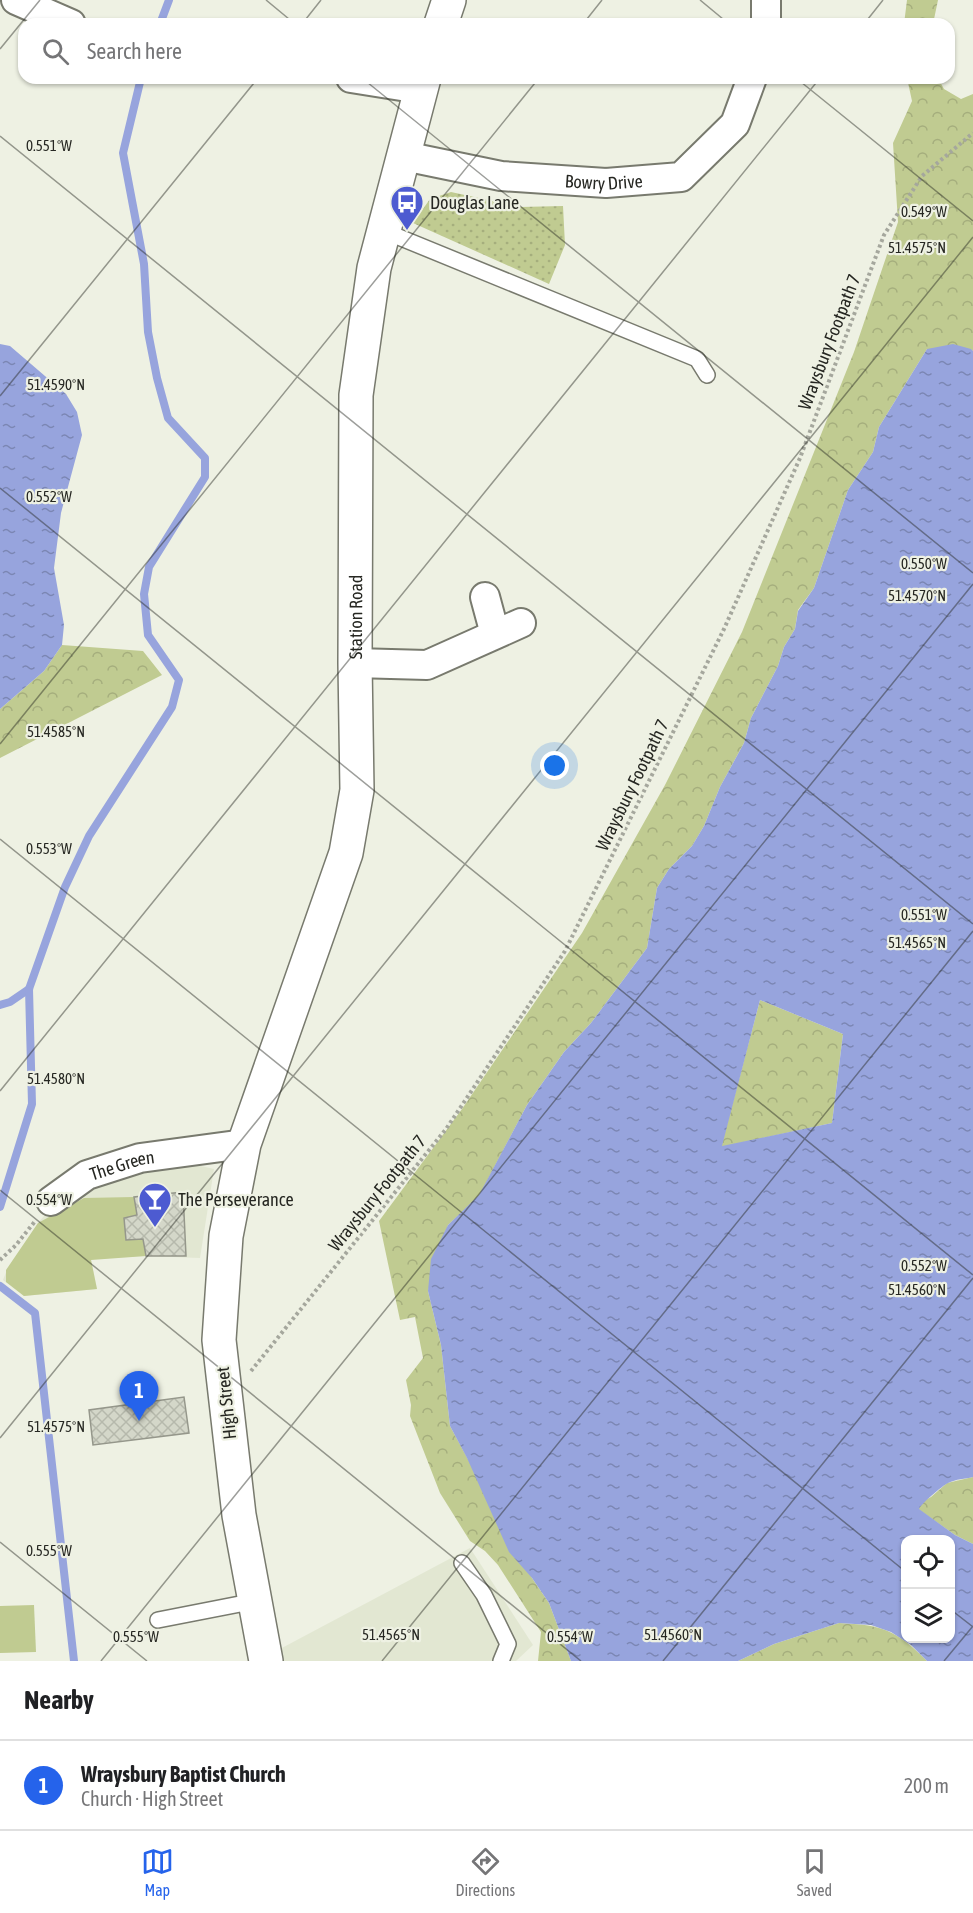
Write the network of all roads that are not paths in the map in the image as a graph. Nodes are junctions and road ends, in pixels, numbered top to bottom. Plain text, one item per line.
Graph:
1 (16, 0) edge
2 (449, 0) edge
3 (766, 0) edge
4 (57, 18) edge
5 (443, 18) edge
6 (766, 18) edge
7 (422, 84) edge
8 (750, 84) edge
9 (404, 156) junction
10 (384, 231) junction
11 (707, 375) dead end
12 (484, 597) dead end
13 (520, 623) dead end
14 (495, 634) junction
15 (355, 663) junction
16 (244, 1144) junction
17 (51, 1201) road end
18 (462, 1563) dead end
19 (255, 1601) junction
20 (158, 1620) dead end
21 (266, 1661) edge
22 (501, 1661) edge

1 - 4 street
2 - 5 street
3 - 6 street
7 - 9 street, Station Road
8 - 9 street, Bowry Drive
9 - 10 street, Station Road
10 - 11 lane
10 - 15 street, Station Road
12 - 14 street
13 - 14 street
14 - 15 street
15 - 16 street, Station Road
16 - 17 street, The Green
16 - 19 street, High Street
18 - 22 lane
19 - 20 lane
19 - 21 street, High Street

